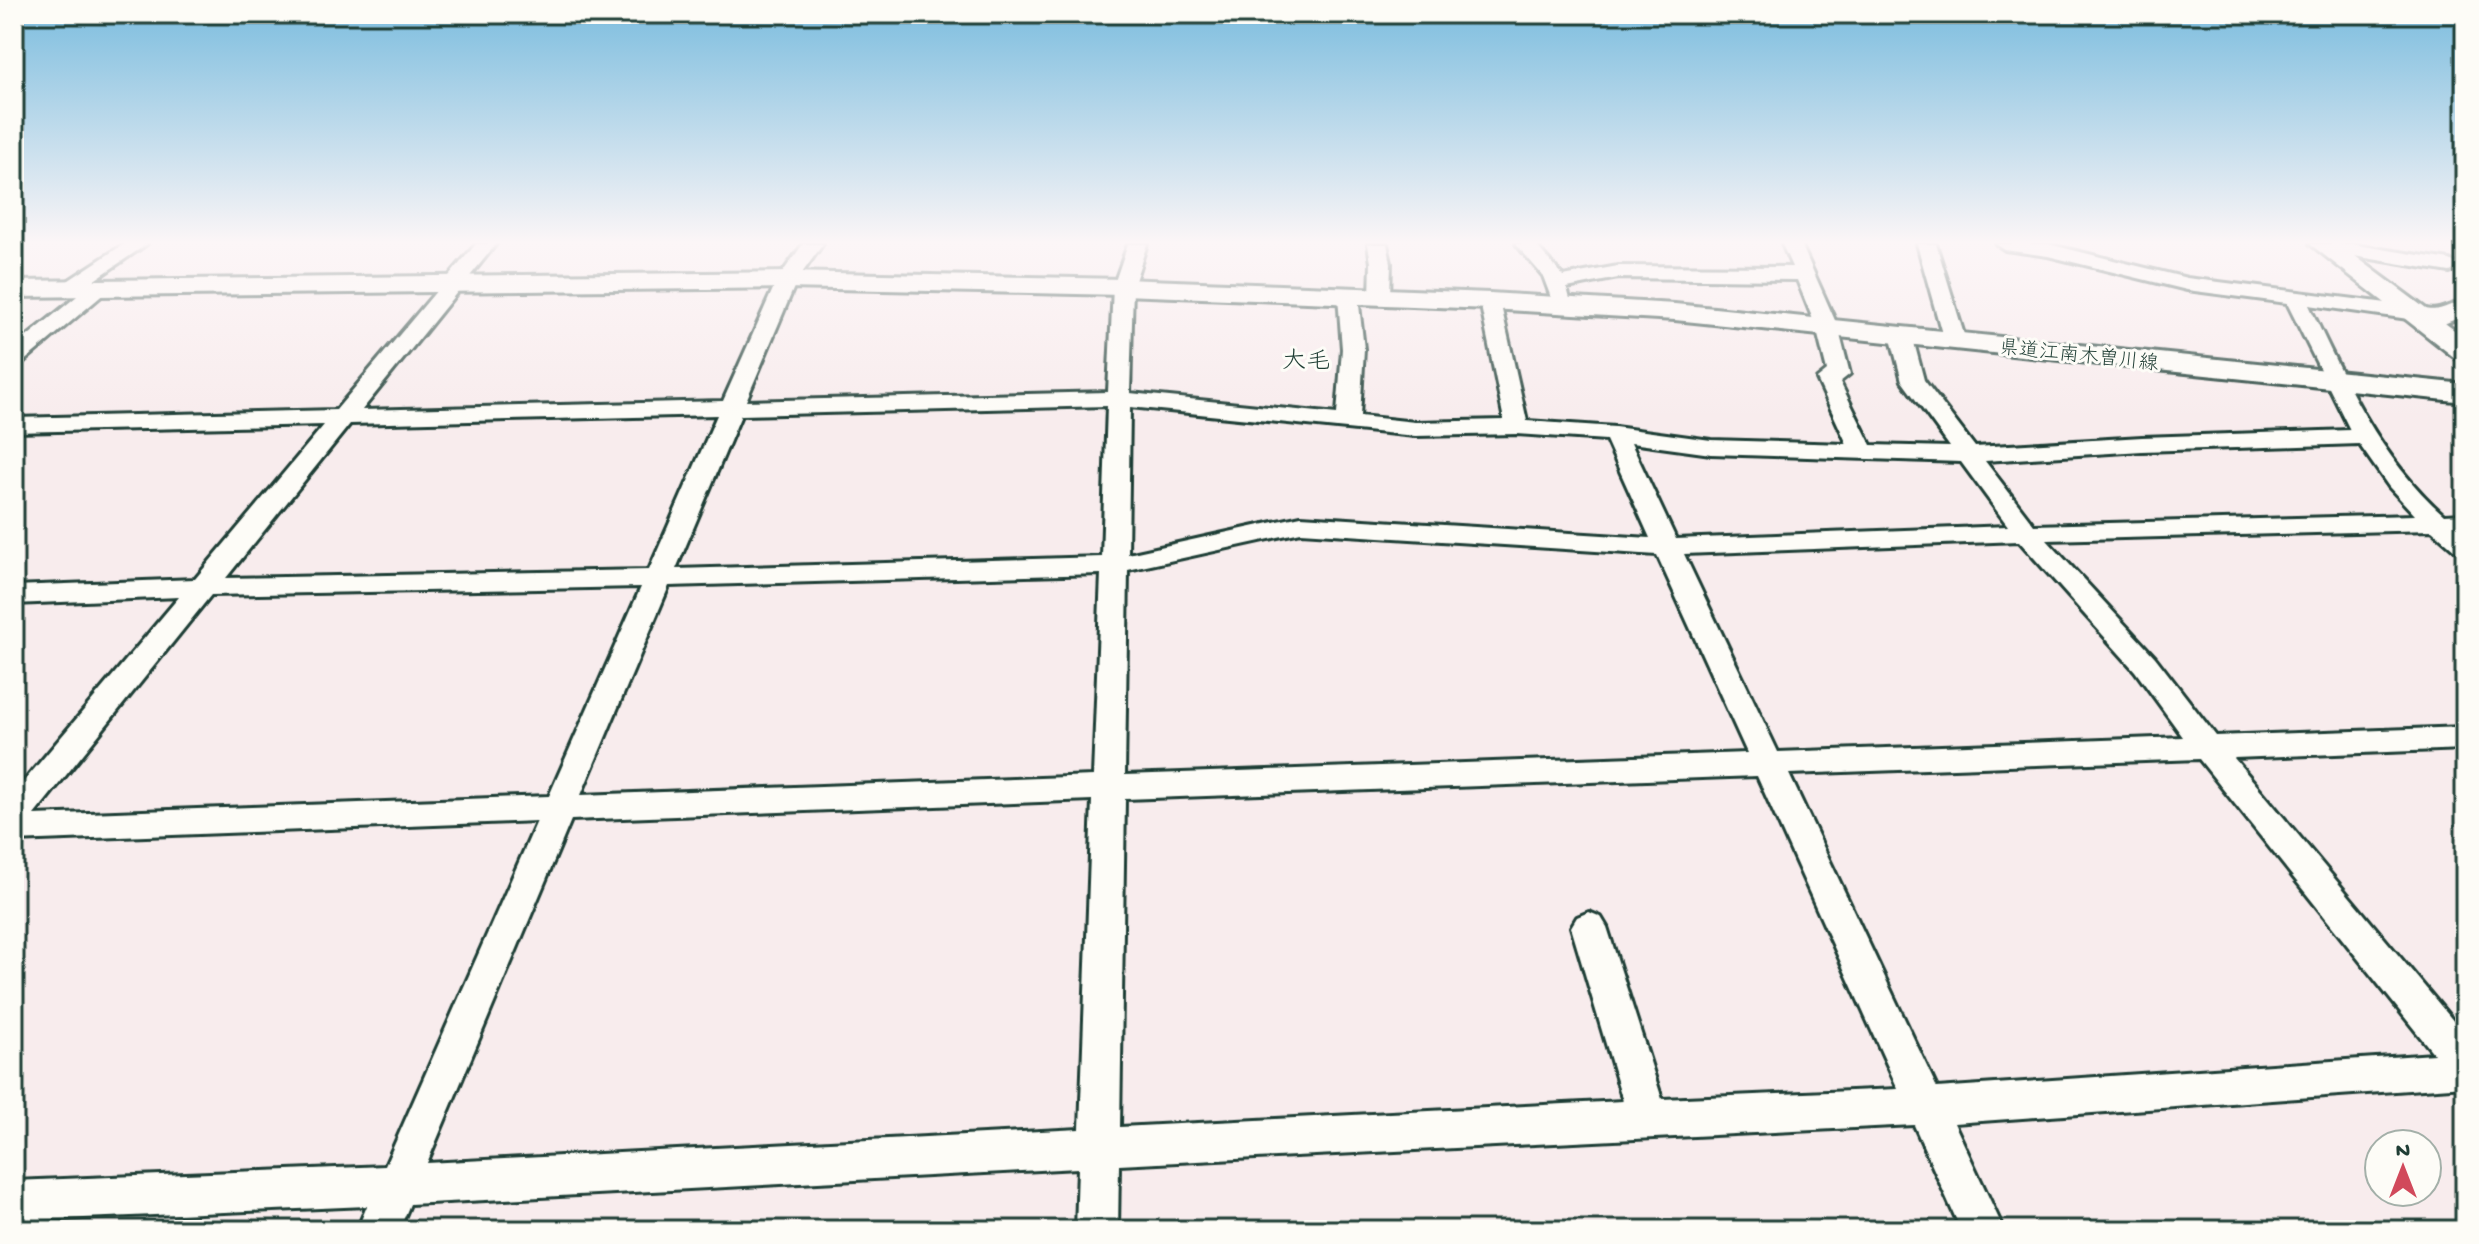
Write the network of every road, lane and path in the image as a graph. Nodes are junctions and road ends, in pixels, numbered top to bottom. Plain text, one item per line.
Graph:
1 (82, 302) edge
2 (437, 302) edge
3 (778, 302) edge
4 (1122, 302) edge
5 (1349, 302) edge
6 (1490, 302) edge
7 (1601, 302) edge
8 (1817, 302) edge
9 (1943, 302) edge
10 (2297, 302) edge
11 (2334, 302) edge
12 (2399, 302) edge
13 (2465, 307) edge
14 (2414, 314) junction
15 (1827, 327) junction
16 (1901, 335) junction
17 (1955, 341) junction
18 (2465, 352) edge
19 (14, 358) edge
20 (2333, 380) junction
21 (2465, 393) edge
22 (1119, 399) junction
23 (731, 410) junction
24 (344, 416) junction
25 (1348, 422) junction
26 (14, 425) edge
27 (1517, 427) junction
28 (1615, 434) junction
29 (2367, 437) junction
30 (1862, 452) junction
31 (1969, 455) junction
32 (2465, 522) edge
33 (2438, 523) junction
34 (2028, 535) junction
35 (2465, 545) edge
36 (1666, 547) junction
37 (1114, 565) junction
38 (659, 578) junction
39 (203, 587) junction
40 (14, 595) edge
41 (2465, 738) edge
42 (2207, 747) junction
43 (1769, 763) junction
44 (1109, 788) junction
45 (560, 808) junction
46 (14, 816) edge
47 (14, 828) edge
48 (1589, 927) dead end
49 (2465, 1066) edge
50 (1925, 1107) junction
51 (1648, 1118) junction
52 (1100, 1148) junction
53 (398, 1185) junction
54 (14, 1201) edge
55 (378, 1230) edge
56 (1097, 1230) edge
57 (1983, 1230) edge

1 - 19 street
2 - 24 street
3 - 23 street
4 - 22 street
5 - 25 street
6 - 27 street
7 - 15 main road, 県道江南木曽川線
8 - 15 street
9 - 17 street
10 - 20 street
11 - 14 street
12 - 14 main road
13 - 14 street
14 - 18 main road
15 - 16 main road, 県道江南木曽川線
15 - 30 street
16 - 17 main road, 県道江南木曽川線
16 - 31 street
17 - 20 main road, 県道江南木曽川線
20 - 21 main road, 県道江南木曽川線
20 - 29 street
22 - 23 street
22 - 25 street
22 - 37 street
23 - 24 street
23 - 38 street
24 - 26 street
24 - 39 street
25 - 27 street
27 - 28 street
28 - 30 street
28 - 36 street
29 - 31 street
29 - 33 street
30 - 31 street
31 - 34 street
32 - 33 street
33 - 34 street
33 - 35 street
34 - 36 street
34 - 42 street
36 - 37 street
36 - 43 street
37 - 38 street
37 - 44 street
38 - 39 street
38 - 45 street
39 - 40 street
39 - 46 street
41 - 42 street
42 - 43 street
42 - 49 street
43 - 44 street
43 - 50 street
44 - 45 street
44 - 52 street
45 - 47 street
45 - 53 street
48 - 51 street
49 - 50 street
50 - 51 street
50 - 57 street
51 - 52 street
52 - 53 street
52 - 56 street
53 - 54 street
53 - 55 street

